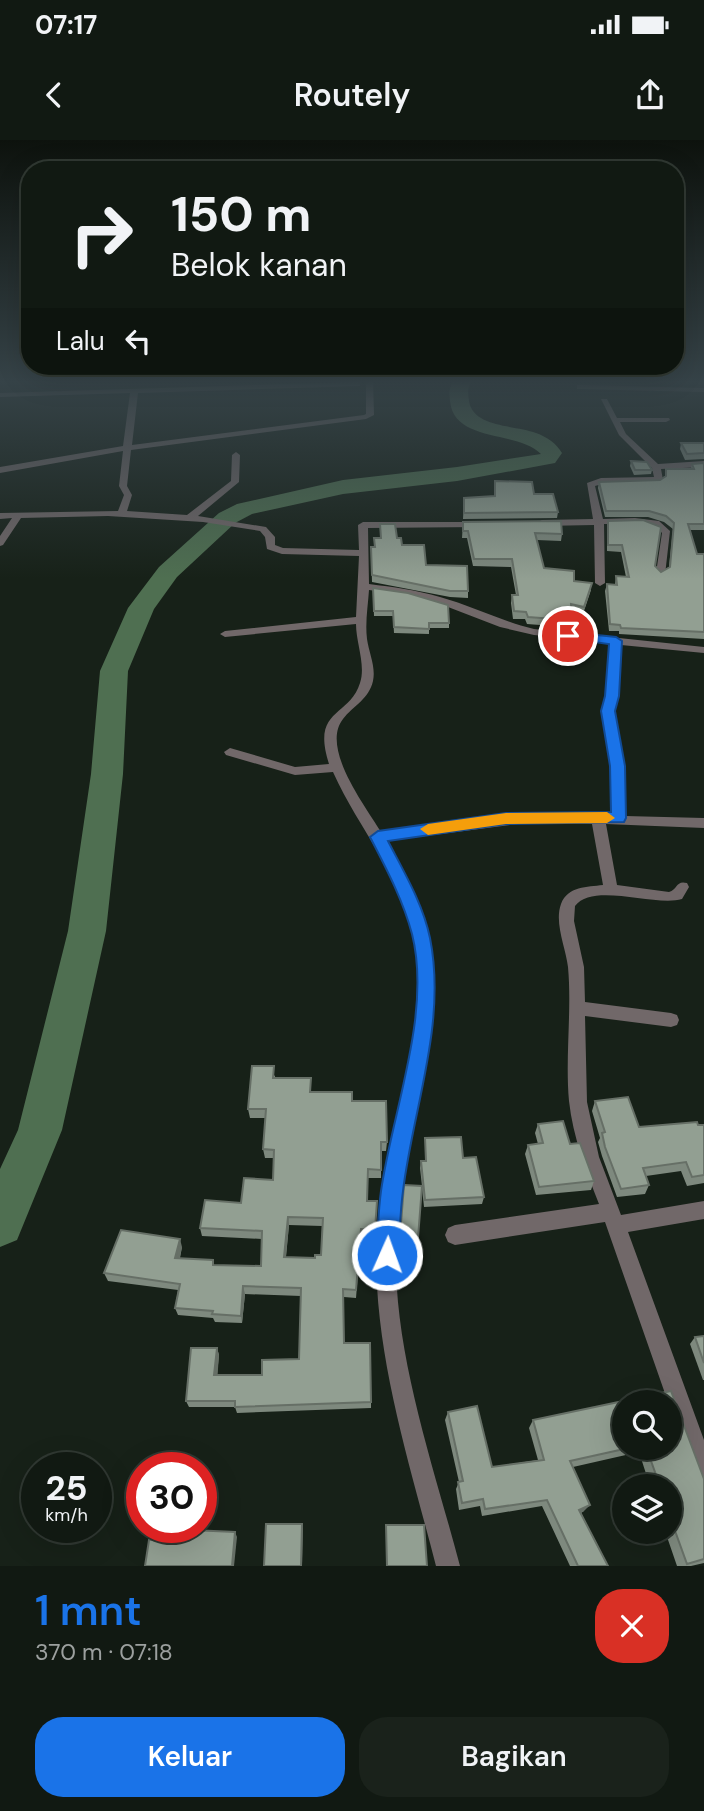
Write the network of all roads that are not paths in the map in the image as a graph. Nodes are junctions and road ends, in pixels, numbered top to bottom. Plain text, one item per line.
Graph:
1 (140, 447) edge
2 (635, 447) edge
3 (129, 448) junction
4 (236, 455) dead end
5 (704, 464) edge
6 (656, 467) junction
7 (0, 470) edge
8 (121, 514) junction
9 (0, 516) edge
10 (18, 516) junction
11 (189, 518) junction
12 (530, 523) edge
13 (599, 523) junction
14 (489, 524) edge
15 (0, 543) edge
16 (365, 553) junction
17 (661, 573) edge
18 (600, 583) dead end
19 (364, 586) junction
20 (360, 620) junction
21 (225, 634) dead end
22 (616, 641) junction
23 (704, 650) edge
24 (230, 752) dead end
25 (337, 767) junction
26 (598, 817) junction
27 (618, 818) junction
28 (704, 823) edge
29 (378, 837) junction
30 (682, 887) dead end
31 (611, 890) junction
32 (577, 1008) junction
33 (671, 1020) dead end
34 (704, 1210) edge
35 (613, 1218) junction
36 (455, 1235) dead end
37 (704, 1472) edge
38 (447, 1566) edge

1 - 3 street
2 - 6 street
3 - 7 street
3 - 8 street
4 - 11 street
5 - 6 street
6 - 13 street
8 - 10 street
8 - 11 street
9 - 10 street
10 - 15 street
11 - 16 street
12 - 13 street
13 - 17 street
13 - 18 street
14 - 16 street
16 - 19 street
19 - 20 street
19 - 22 street
20 - 21 street
20 - 25 street
22 - 23 street
22 - 27 street
24 - 25 street
25 - 29 street
26 - 27 street
26 - 29 street
26 - 31 street
27 - 28 street
29 - 38 street
30 - 31 street
31 - 32 street
32 - 33 street
32 - 35 street
34 - 35 street
35 - 36 street
35 - 37 street

